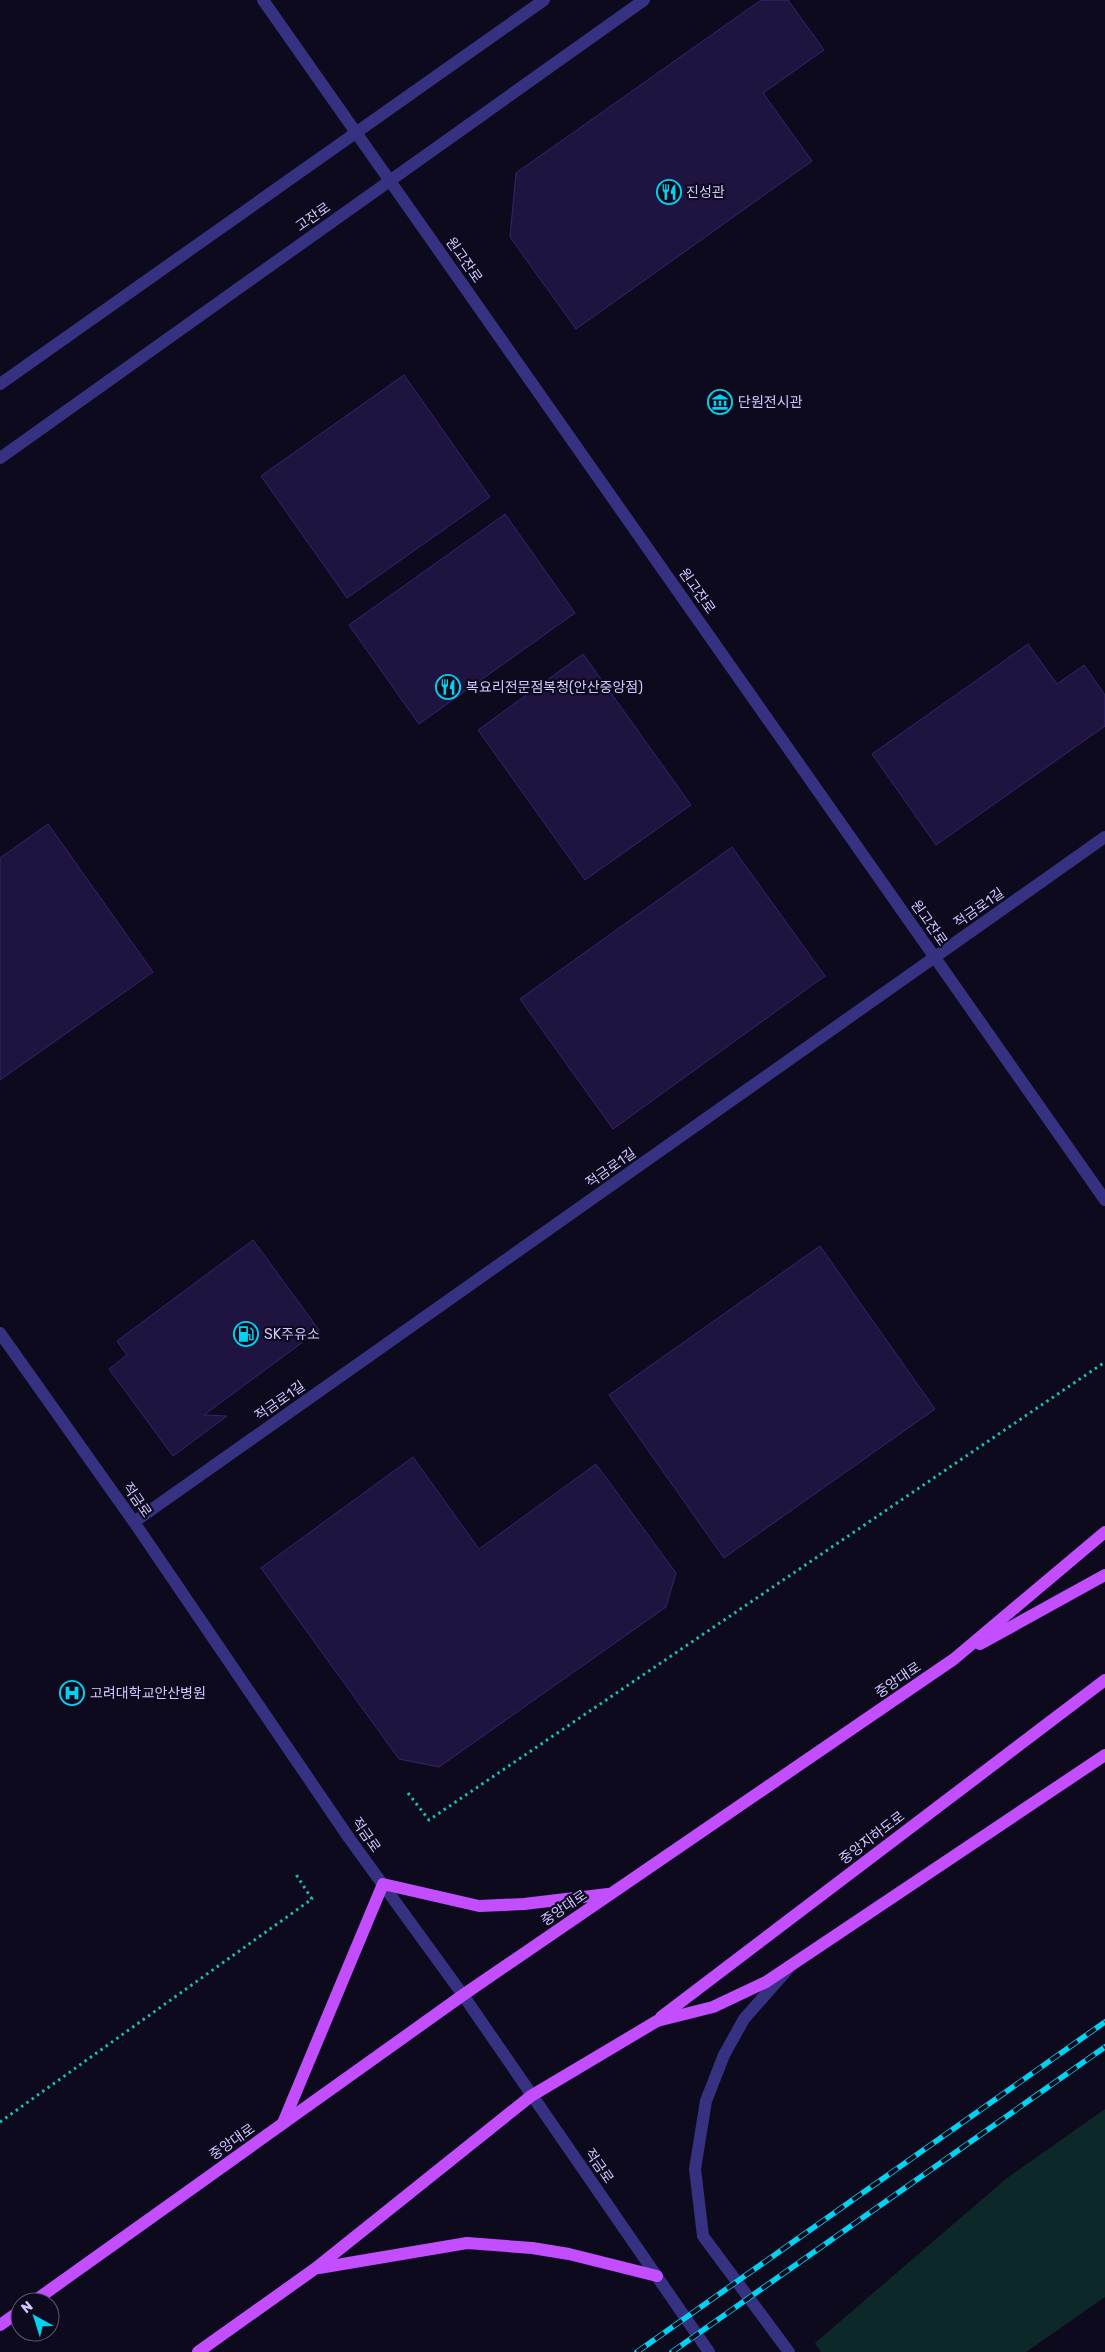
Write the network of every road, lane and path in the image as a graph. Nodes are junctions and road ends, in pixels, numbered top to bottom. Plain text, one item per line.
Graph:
1 (263, 0) edge
2 (544, 0) edge
3 (644, 0) edge
4 (356, 132) junction
5 (390, 181) junction
6 (0, 384) edge
7 (0, 458) edge
8 (1105, 837) edge
9 (935, 958) junction
10 (1105, 1200) edge
11 (0, 1333) edge
12 (1105, 1362) edge
13 (134, 1522) junction
14 (1105, 1532) edge
15 (1105, 1575) edge
16 (954, 1659) junction
17 (1105, 1680) edge
18 (1105, 1755) edge
19 (408, 1793) dead end
20 (295, 1873) dead end
21 (383, 1884) junction
22 (611, 1894) junction
23 (792, 1966) junction
24 (463, 1995) junction
25 (657, 2020) junction
26 (531, 2096) junction
27 (0, 2122) edge
28 (282, 2124) junction
29 (316, 2268) junction
30 (657, 2276) junction
31 (47, 2292) edge
32 (198, 2352) edge
33 (709, 2352) edge
34 (789, 2352) edge

1 - 4 street, 원고잔로
2 - 4 street
3 - 5 street, 고잔로
4 - 5 street, 원고잔로
4 - 6 street
5 - 7 street, 고잔로
5 - 9 street, 원고잔로
8 - 9 street, 적금로1길
9 - 10 street, 원고잔로
9 - 13 street, 적금로1길
11 - 13 street, 적금로
12 - 19 path
13 - 21 street, 적금로
14 - 16 main road, 중앙대로
15 - 16 main road
16 - 22 main road, 중앙대로
17 - 25 main road, 중앙지하도로
18 - 23 main road
20 - 27 path
21 - 22 main road
21 - 24 street, 적금로
21 - 28 main road
22 - 24 main road, 중앙대로
23 - 25 main road
23 - 34 street
24 - 26 street, 적금로
24 - 28 main road, 중앙대로
25 - 26 main road
26 - 29 main road
26 - 30 street, 적금로
28 - 31 main road, 중앙대로
29 - 30 main road
29 - 32 main road
30 - 33 street, 적금로

